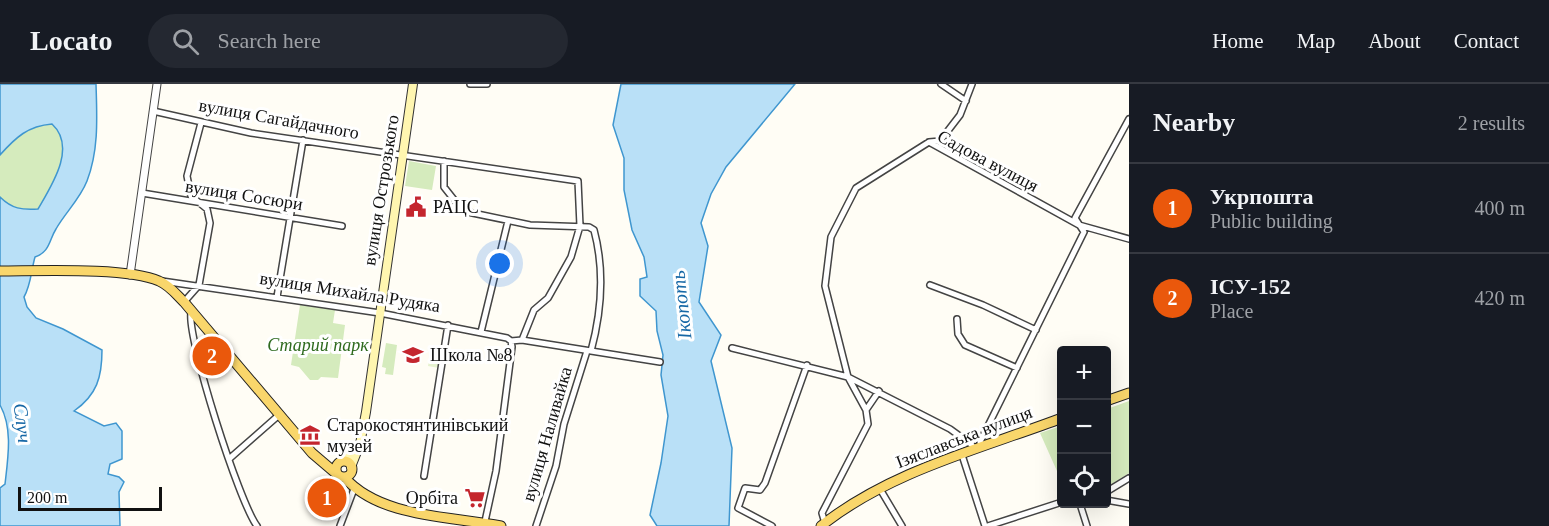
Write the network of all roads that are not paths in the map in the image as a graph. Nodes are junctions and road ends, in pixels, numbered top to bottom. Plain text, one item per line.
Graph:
1 (157, 84) edge
2 (413, 84) edge
3 (470, 84) edge
4 (487, 84) edge
5 (942, 84) edge
6 (972, 84) edge
7 (966, 101) junction
8 (153, 111) junction
9 (1129, 119) edge
10 (201, 123) junction
11 (303, 140) junction
12 (928, 142) junction
13 (404, 154) junction
14 (444, 161) junction
15 (142, 193) junction
16 (202, 205) junction
17 (290, 219) junction
18 (508, 221) junction
19 (1080, 225) junction
20 (342, 226) dead end
21 (580, 226) junction
22 (1129, 239) edge
23 (0, 271) edge
24 (130, 275) junction
25 (160, 281) junction
26 (199, 285) junction
27 (930, 285) dead end
28 (277, 297) junction
29 (184, 302) junction
30 (191, 313) junction
31 (380, 313) junction
32 (957, 319) dead end
33 (448, 325) junction
34 (1036, 330) junction
35 (481, 332) junction
36 (522, 340) junction
37 (511, 341) junction
38 (732, 348) dead end
39 (589, 351) junction
40 (660, 362) dead end
41 (807, 364) junction
42 (1017, 368) junction
43 (848, 376) junction
44 (879, 391) junction
45 (1129, 393) edge
46 (1110, 400) edge
47 (866, 410) junction
48 (279, 415) junction
49 (1057, 420) edge
50 (360, 444) junction
51 (977, 449) junction
52 (312, 453) junction
53 (962, 455) junction
54 (229, 459) junction
55 (340, 462) junction
56 (351, 468) junction
57 (424, 476) dead end
58 (342, 477) junction
59 (1129, 477) edge
60 (354, 489) junction
61 (880, 489) junction
62 (1111, 489) edge
63 (1111, 501) edge
64 (1057, 504) edge
65 (1129, 504) edge
66 (1081, 508) edge
67 (447, 522) edge
68 (253, 524) edge
69 (823, 524) edge
70 (485, 525) edge
71 (340, 526) edge
72 (501, 526) edge
73 (536, 526) edge
74 (772, 526) edge
75 (902, 526) edge
76 (987, 526) edge
77 (1087, 526) edge

1 - 8 street
2 - 13 main road, вулиця Острозького
3 - 4 street
5 - 7 street
6 - 7 street
7 - 12 street
8 - 10 street, вулиця Сагайдачного
8 - 15 street
9 - 19 street
10 - 11 street, вулиця Сагайдачного
10 - 16 street
11 - 13 street, вулиця Сагайдачного
11 - 17 street
12 - 19 street, Садова вулиця
12 - 43 street, Садова вулиця
13 - 14 street, вулиця Сагайдачного
13 - 31 main road, вулиця Острозького
14 - 18 street
14 - 21 street, вулиця Сагайдачного
15 - 16 street, вулиця Сосюри
15 - 24 street
16 - 17 street, вулиця Сосюри
16 - 26 street
17 - 20 street, вулиця Сосюри
17 - 28 street
18 - 21 street
18 - 35 street
19 - 22 street, Садова вулиця
19 - 34 street
21 - 36 street
21 - 39 street, вулиця Наливайка
23 - 24 main road, вулиця Михайла Рудяка
24 - 25 main road, вулиця Михайла Рудяка
25 - 26 street, вулиця Михайла Рудяка
25 - 29 main road
26 - 28 street, вулиця Михайла Рудяка
26 - 29 street
27 - 34 street
28 - 31 street, вулиця Михайла Рудяка
29 - 30 main road
30 - 48 main road
30 - 54 street
31 - 33 street, вулиця Михайла Рудяка
31 - 50 main road, вулиця Острозького
32 - 42 street
33 - 35 street, вулиця Михайла Рудяка
33 - 57 street
34 - 42 street
35 - 37 street, вулиця Михайла Рудяка
36 - 37 street, вулиця Михайла Рудяка
36 - 39 street, вулиця Михайла Рудяка
37 - 70 street
38 - 41 street
39 - 40 street, вулиця Михайла Рудяка
39 - 73 street, вулиця Наливайка
41 - 43 street
41 - 74 street
42 - 51 street
43 - 44 street
43 - 47 street, Садова вулиця
44 - 47 street
44 - 51 street
45 - 46 main road
47 - 69 street
48 - 52 main road
48 - 54 street
49 - 51 main road, Ізяславська вулиця
50 - 55 main road
50 - 56 main road, вулиця Острозького
51 - 53 main road, Ізяславська вулиця
52 - 55 main road
52 - 58 main road
53 - 61 main road, Ізяславська вулиця
53 - 76 street
54 - 68 street
55 - 56 main road
55 - 58 main road
56 - 58 main road
56 - 60 main road
58 - 60 main road
59 - 62 street
60 - 67 main road
60 - 71 street
61 - 69 main road, Ізяславська вулиця
61 - 75 street, Ізяславська вулиця
63 - 65 street
64 - 76 street
66 - 77 street
67 - 70 main road
70 - 72 main road

